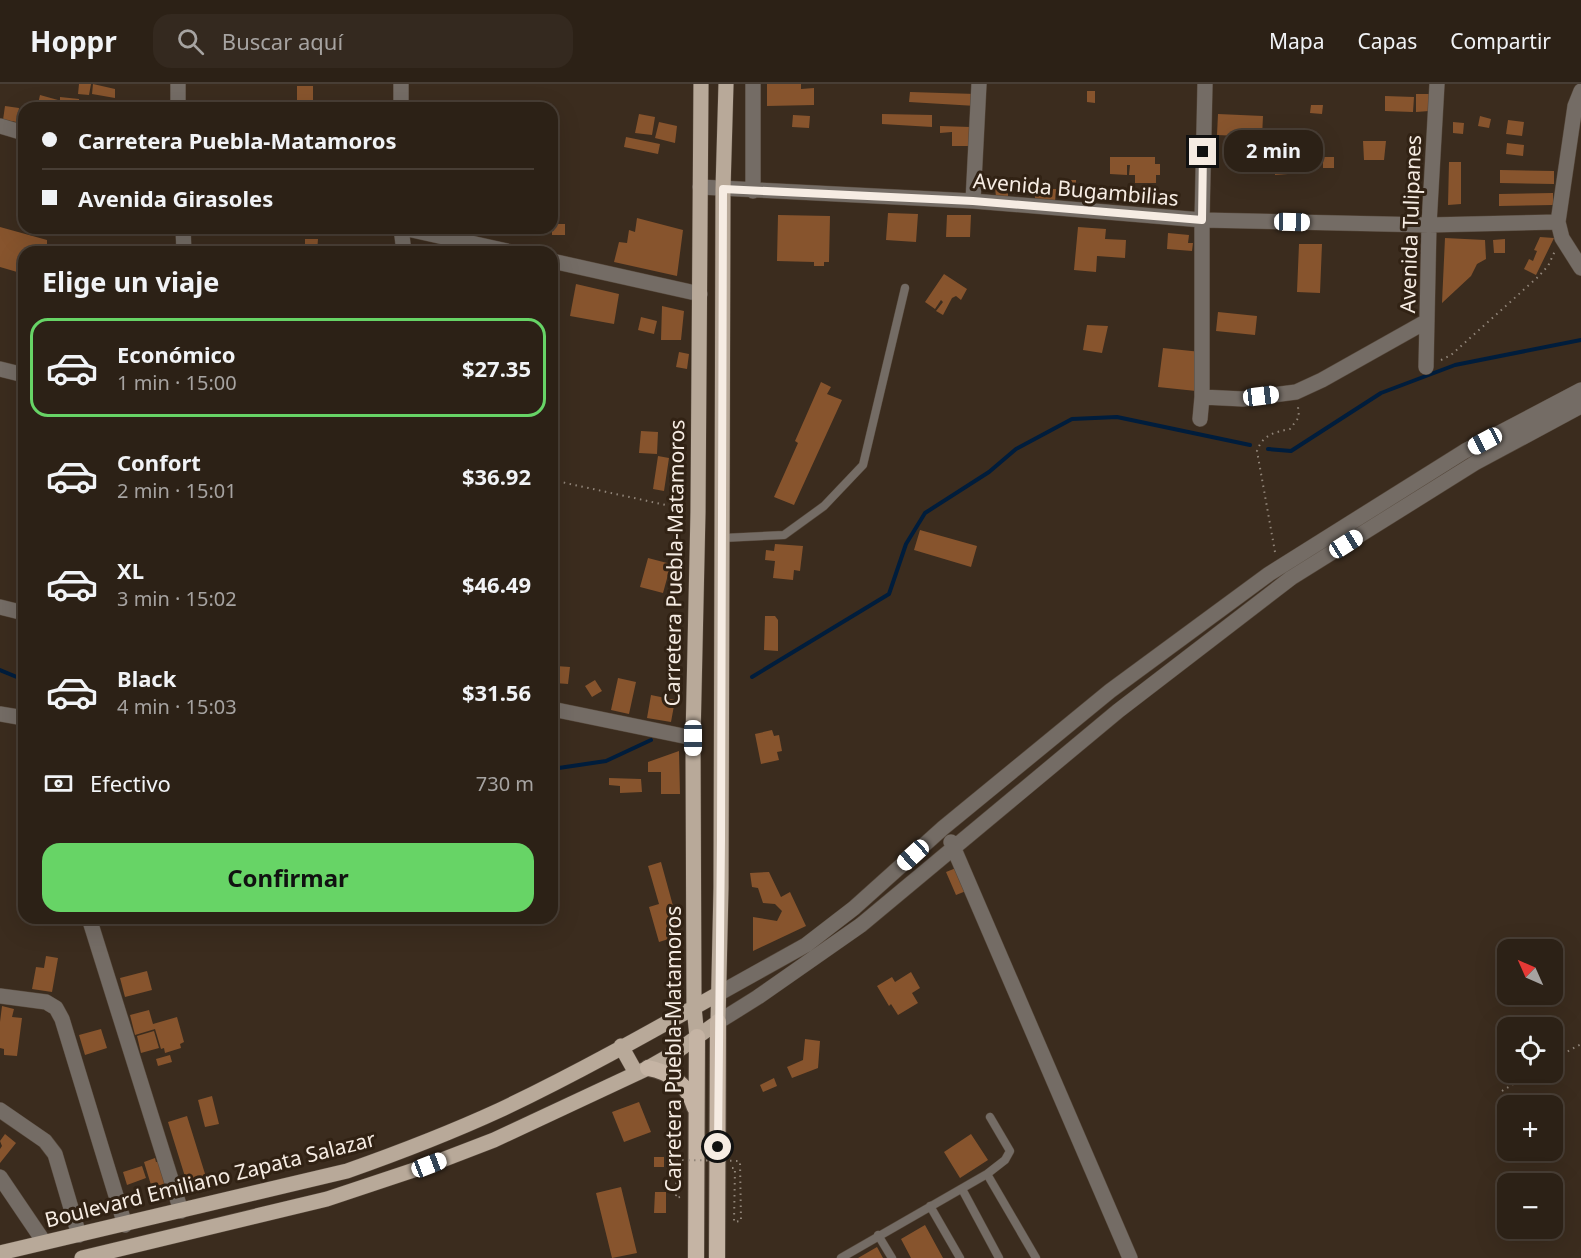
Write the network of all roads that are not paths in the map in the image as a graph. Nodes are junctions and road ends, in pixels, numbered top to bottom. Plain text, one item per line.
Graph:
1 (178, 84) edge
2 (401, 84) edge
3 (701, 84) edge
4 (726, 84) edge
5 (753, 84) edge
6 (979, 84) edge
7 (1205, 84) edge
8 (1437, 84) edge
9 (1581, 91) edge
10 (178, 102) edge
11 (401, 102) edge
12 (0, 126) edge
13 (18, 131) edge
14 (700, 188) junction
15 (723, 189) junction
16 (753, 191) junction
17 (973, 201) junction
18 (1202, 220) junction
19 (1558, 222) junction
20 (1429, 225) junction
21 (429, 234) edge
22 (484, 246) edge
23 (558, 262) edge
24 (1581, 268) edge
25 (905, 288) dead end
26 (700, 294) junction
27 (1427, 321) junction
28 (1426, 367) road end
29 (0, 369) edge
30 (18, 374) edge
31 (1581, 390) edge
32 (1202, 397) junction
33 (1581, 406) edge
34 (1200, 419) dead end
35 (723, 538) junction
36 (0, 607) edge
37 (18, 612) edge
38 (558, 710) edge
39 (0, 714) edge
40 (18, 717) edge
41 (693, 738) junction
42 (943, 828) junction
43 (955, 848) junction
44 (91, 924) edge
45 (774, 963) junction
46 (784, 978) junction
47 (718, 994) junction
48 (0, 996) edge
49 (694, 1007) junction
50 (718, 1022) junction
51 (697, 1037) junction
52 (621, 1046) junction
53 (642, 1071) junction
54 (0, 1110) edge
55 (696, 1112) junction
56 (990, 1117) dead end
57 (987, 1174) junction
58 (0, 1177) edge
59 (962, 1189) junction
60 (930, 1206) junction
61 (181, 1211) junction
62 (125, 1225) junction
63 (79, 1235) junction
64 (879, 1235) junction
65 (44, 1242) junction
66 (0, 1253) edge
67 (110, 1255) edge
68 (82, 1258) edge
69 (696, 1258) edge
70 (717, 1258) edge
71 (842, 1258) edge
72 (892, 1258) edge
73 (960, 1258) edge
74 (999, 1258) edge
75 (1036, 1258) edge
76 (1130, 1258) edge

1 - 10 street
2 - 11 street
3 - 14 main road, Carretera Puebla-Matamoros
4 - 15 main road
5 - 16 street
6 - 17 street
7 - 18 street
8 - 20 street, Avenida Tulipanes
9 - 19 street
12 - 13 street
14 - 15 street, Avenida Bugambilias
14 - 26 main road, Carretera Puebla-Matamoros
15 - 16 street, Avenida Bugambilias
15 - 35 main road
16 - 17 street, Avenida Bugambilias
17 - 18 street, Avenida Bugambilias
18 - 20 street, Avenida Bugambilias
18 - 32 street
19 - 20 street, Avenida Bugambilias
19 - 24 street
20 - 27 street, Avenida Tulipanes
21 - 22 street
23 - 26 street
25 - 35 lane
26 - 41 main road, Carretera Puebla-Matamoros
27 - 28 street, Avenida Tulipanes
27 - 32 street
29 - 30 street
31 - 42 street
32 - 34 street
33 - 43 street
35 - 47 main road
36 - 37 street
38 - 41 street
39 - 40 street
41 - 49 main road, Carretera Puebla-Matamoros
42 - 43 street
42 - 45 street
43 - 46 street
43 - 76 street
44 - 61 street
45 - 46 street
45 - 47 street
46 - 50 street
47 - 49 main road, Boulevard Emiliano Zapata Salazar
47 - 50 main road
48 - 62 street
49 - 51 main road, Carretera Puebla-Matamoros
49 - 52 main road, Boulevard Emiliano Zapata Salazar
50 - 51 main road, Boulevard Emiliano Zapata Salazar
50 - 70 highway
51 - 53 main road, Boulevard Emiliano Zapata Salazar
51 - 55 highway, Carretera Puebla-Matamoros
52 - 53 main road
52 - 61 main road, Boulevard Emiliano Zapata Salazar
53 - 55 highway
53 - 67 main road, Boulevard Emiliano Zapata Salazar
54 - 63 street
55 - 69 highway, Carretera Puebla-Matamoros
56 - 57 lane
57 - 59 lane
57 - 75 lane
58 - 65 street
59 - 60 lane
59 - 74 lane
60 - 64 lane
60 - 73 lane
61 - 62 main road, Boulevard Emiliano Zapata Salazar
62 - 63 main road, Boulevard Emiliano Zapata Salazar
63 - 65 main road, Boulevard Emiliano Zapata Salazar
64 - 71 lane
64 - 72 lane
65 - 66 main road, Boulevard Emiliano Zapata Salazar
67 - 68 main road, Boulevard Emiliano Zapata Salazar

